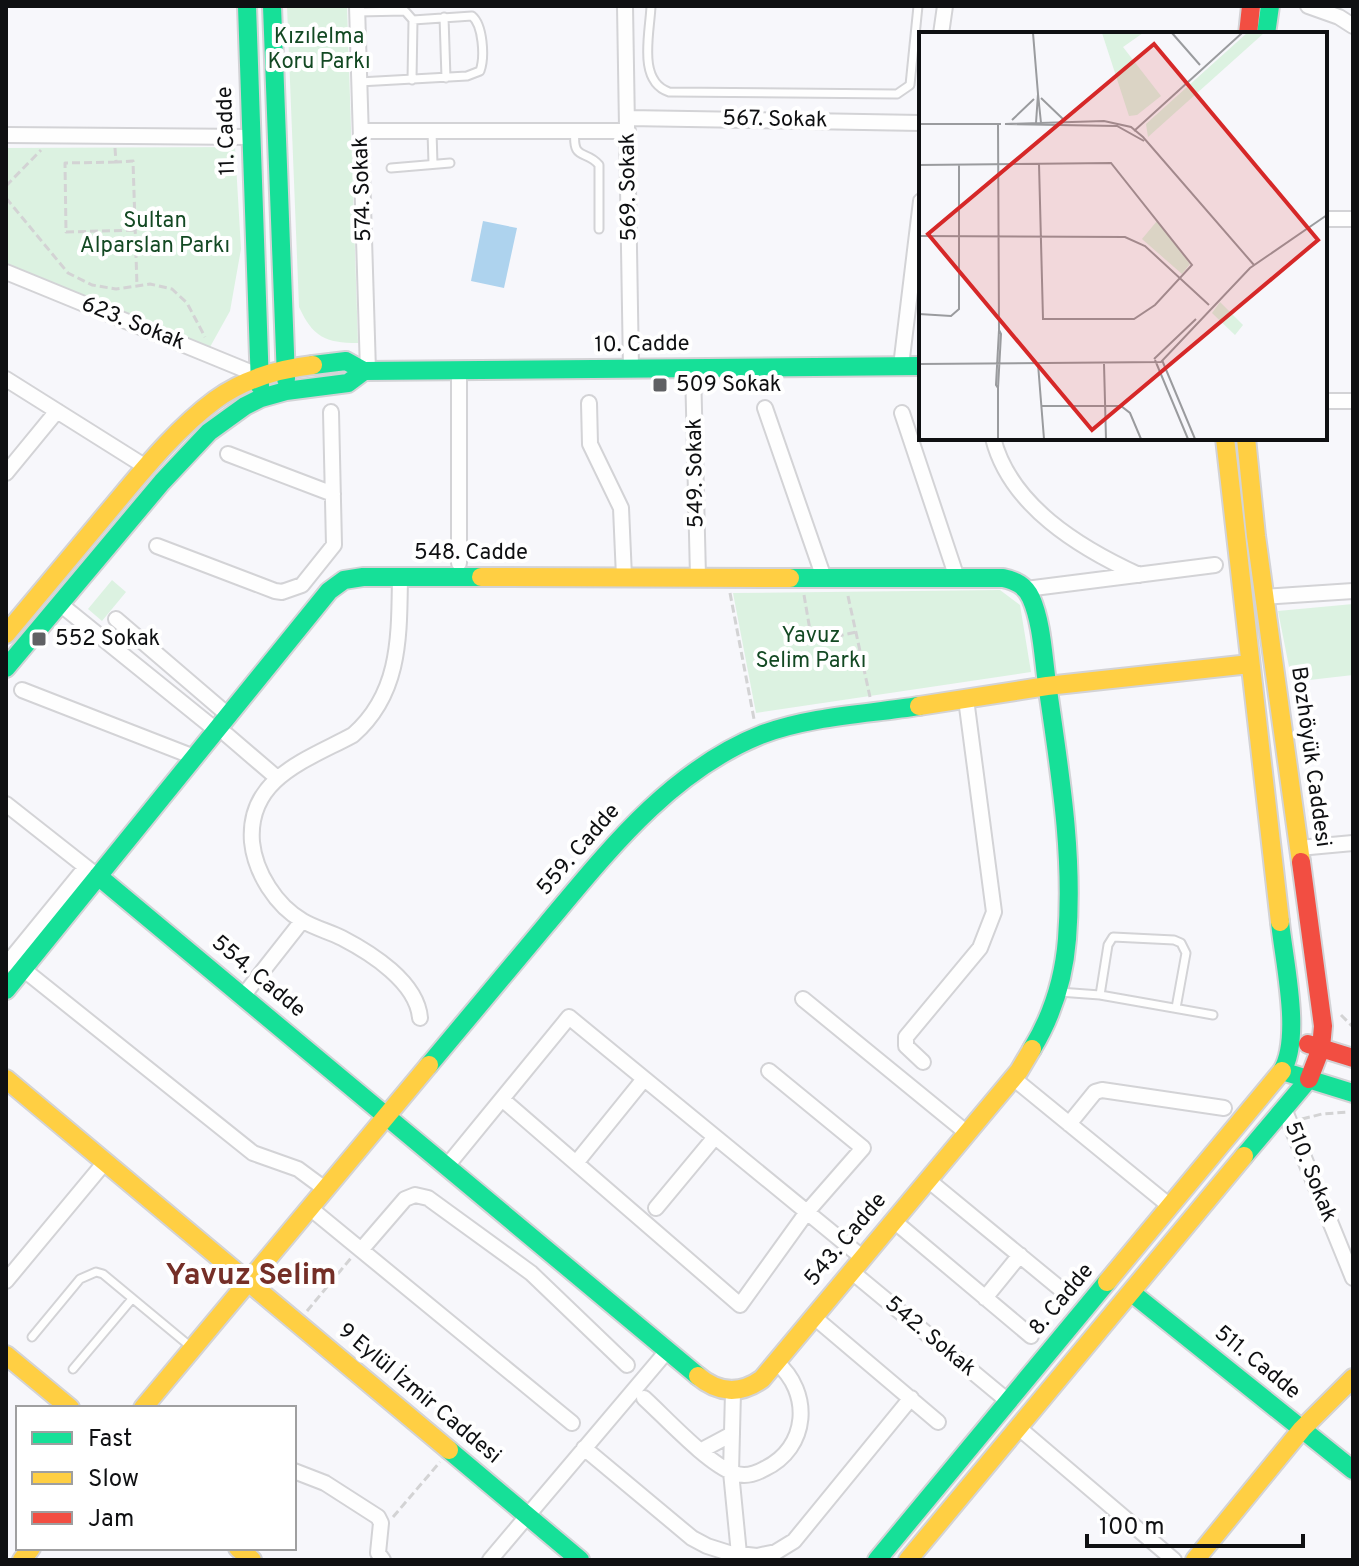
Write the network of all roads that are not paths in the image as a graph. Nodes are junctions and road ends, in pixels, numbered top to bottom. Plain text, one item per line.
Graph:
1 (247, 6) edge
2 (272, 6) edge
3 (625, 6) edge
4 (651, 6) edge
5 (918, 6) edge
6 (945, 6) edge
7 (1251, 6) edge
8 (1270, 6) edge
9 (1308, 6) edge
10 (357, 9) edge
11 (444, 17) junction
12 (413, 20) junction
13 (1353, 26) edge
14 (941, 32) edge
15 (1248, 32) edge
16 (1266, 32) edge
17 (446, 78) junction
18 (412, 80) junction
19 (359, 82) junction
20 (919, 123) edge
21 (628, 124) junction
22 (361, 131) junction
23 (432, 131) junction
24 (575, 131) junction
25 (6, 135) edge
26 (252, 137) junction
27 (450, 163) dead end
28 (433, 164) junction
29 (391, 168) dead end
30 (919, 218) edge
31 (1327, 219) edge
32 (1353, 219) edge
33 (599, 229) dead end
34 (6, 272) edge
35 (901, 366) junction
36 (919, 366) edge
37 (285, 368) junction
38 (693, 368) junction
39 (631, 369) junction
40 (459, 370) junction
41 (366, 371) junction
42 (260, 376) junction
43 (6, 379) edge
44 (286, 391) junction
45 (261, 398) junction
46 (1327, 401) edge
47 (1353, 401) edge
48 (589, 403) dead end
49 (765, 408) dead end
50 (57, 411) junction
51 (331, 412) dead end
52 (902, 413) dead end
53 (994, 440) edge
54 (1225, 440) edge
55 (1246, 440) edge
56 (228, 454) dead end
57 (146, 467) junction
58 (6, 473) edge
59 (333, 494) junction
60 (157, 546) dead end
61 (459, 563) dead end
62 (1215, 565) dead end
63 (1139, 575) junction
64 (400, 577) junction
65 (624, 577) junction
66 (698, 577) junction
67 (824, 578) junction
68 (957, 578) junction
69 (302, 585) junction
70 (1026, 589) junction
71 (1353, 591) edge
72 (1264, 597) junction
73 (321, 600) junction
74 (60, 604) junction
75 (116, 619) dead end
76 (9, 628) edge
77 (1250, 664) junction
78 (6, 668) edge
79 (1047, 686) junction
80 (22, 690) dead end
81 (966, 699) junction
82 (228, 715) junction
83 (221, 733) junction
84 (194, 757) junction
85 (276, 777) junction
86 (6, 804) edge
87 (1353, 843) edge
88 (1299, 848) junction
89 (92, 871) junction
90 (302, 921) junction
91 (15, 967) edge
92 (6, 990) edge
93 (1057, 992) junction
94 (1100, 995) junction
95 (243, 996) junction
96 (803, 999) dead end
97 (1176, 1008) junction
98 (1213, 1015) dead end
99 (420, 1018) dead end
100 (1293, 1039) junction
101 (1321, 1048) junction
102 (1353, 1058) edge
103 (923, 1062) dead end
104 (769, 1071) dead end
105 (1282, 1071) junction
106 (1013, 1078) junction
107 (6, 1079) edge
108 (644, 1079) junction
109 (1309, 1079) junction
110 (1353, 1093) edge
111 (502, 1099) junction
112 (1224, 1108) dead end
113 (1285, 1111) junction
114 (387, 1115) junction
115 (1069, 1124) junction
116 (967, 1133) junction
117 (715, 1137) junction
118 (105, 1162) junction
119 (576, 1163) junction
120 (447, 1166) junction
121 (928, 1180) junction
122 (325, 1189) junction
123 (1171, 1207) junction
124 (310, 1208) junction
125 (656, 1208) dead end
126 (807, 1212) junction
127 (894, 1221) junction
128 (360, 1249) junction
129 (1020, 1255) junction
130 (857, 1265) junction
131 (1353, 1278) edge
132 (6, 1281) edge
133 (248, 1282) junction
134 (1063, 1291) dead end
135 (1132, 1293) junction
136 (985, 1298) junction
137 (132, 1299) junction
138 (814, 1317) junction
139 (1031, 1336) dead end
140 (32, 1337) dead end
141 (193, 1348) junction
142 (667, 1351) junction
143 (6, 1355) edge
144 (776, 1362) junction
145 (627, 1365) dead end
146 (73, 1369) dead end
147 (1353, 1378) edge
148 (733, 1392) junction
149 (644, 1398) dead end
150 (911, 1398) junction
151 (1009, 1402) junction
152 (68, 1406) edge
153 (145, 1406) edge
154 (938, 1422) dead end
155 (572, 1423) dead end
156 (1019, 1428) junction
157 (1302, 1429) junction
158 (732, 1434) junction
159 (584, 1448) junction
160 (702, 1450) junction
161 (1353, 1470) edge
162 (296, 1472) edge
163 (731, 1472) junction
164 (527, 1515) junction
165 (739, 1554) junction
166 (383, 1560) edge
167 (490, 1560) edge
168 (580, 1560) edge
169 (877, 1560) edge
170 (908, 1560) edge
171 (1174, 1560) edge
172 (1195, 1560) edge

1 - 26 main road, 11. Cadde
2 - 37 main road
3 - 21 street, 569. Sokak
4 - 5 lane
6 - 14 street
7 - 15 main road
8 - 16 main road
9 - 13 street
10 - 12 lane
10 - 19 street, 574. Sokak
11 - 12 lane
11 - 17 lane
11 - 17 lane
12 - 18 lane
17 - 18 lane
18 - 19 lane
19 - 22 street, 574. Sokak
20 - 21 street, 567. Sokak
21 - 24 street, 567. Sokak
21 - 39 street, 569. Sokak
22 - 23 street, 567. Sokak
22 - 41 street, 574. Sokak
23 - 24 street, 567. Sokak
23 - 28 lane
24 - 33 lane
25 - 26 street
26 - 42 main road, 11. Cadde
27 - 28 lane
28 - 29 lane
30 - 35 street
31 - 32 street
34 - 42 street, 623. Sokak
35 - 36 main road, 10. Cadde
35 - 38 main road, 10. Cadde
37 - 41 main road, 10. Cadde
37 - 42 main road, 10. Cadde
37 - 44 main road
38 - 39 main road, 10. Cadde
38 - 66 street, 549. Sokak
39 - 40 main road, 10. Cadde
40 - 41 main road, 10. Cadde
40 - 61 street
41 - 44 main road, 10. Cadde
42 - 45 main road, 11. Cadde
42 - 57 main road, 10. Cadde
43 - 50 street
44 - 45 main road, 10. Cadde
45 - 74 main road, 10. Cadde
46 - 47 street
48 - 65 street
49 - 67 street
50 - 57 street
50 - 58 street
51 - 59 street
52 - 68 street
53 - 63 street
54 - 77 main road
55 - 72 main road, Bozhöyük Caddesi
56 - 59 street
57 - 76 main road, 10. Cadde
59 - 69 street
60 - 69 street
62 - 63 street
63 - 70 street
64 - 65 main road, 548. Cadde
64 - 73 main road, 548. Cadde
64 - 85 street
65 - 66 main road, 548. Cadde
66 - 67 main road, 548. Cadde
67 - 68 main road, 548. Cadde
68 - 70 main road, 548. Cadde
69 - 73 street
70 - 79 main road
71 - 72 street
72 - 88 main road, Bozhöyük Caddesi
73 - 82 main road, 548. Cadde
74 - 78 main road, 10. Cadde
74 - 83 street
75 - 82 street
77 - 79 main road, 559. Cadde
77 - 100 main road
79 - 81 main road, 559. Cadde
79 - 93 main road, 543. Cadde
80 - 84 street
81 - 103 street
81 - 114 main road, 559. Cadde
82 - 83 main road, 548. Cadde
83 - 84 main road, 548. Cadde
83 - 85 street
84 - 89 main road, 548. Cadde
85 - 90 street
86 - 89 street
87 - 88 street
88 - 101 main road, Bozhöyük Caddesi
89 - 91 main road, 548. Cadde
89 - 95 main road, 554. Cadde
90 - 95 street
90 - 99 street
91 - 92 main road, 548. Cadde
91 - 122 street
93 - 94 lane
93 - 106 main road, 543. Cadde
94 - 97 lane
94 - 97 lane
95 - 114 main road, 554. Cadde
96 - 116 street
97 - 98 lane
100 - 101 main road
100 - 105 main road
101 - 102 main road
101 - 109 main road, Bozhöyük Caddesi
104 - 126 street
105 - 109 main road
105 - 123 main road, 8. Cadde
106 - 115 street
106 - 116 main road, 543. Cadde
107 - 118 main road, 9 Eylül İzmir Caddesi
108 - 111 street, 542. Sokak
108 - 117 street, 542. Sokak
108 - 119 street
109 - 110 main road
109 - 113 main road
111 - 119 street
111 - 120 street
112 - 115 street
113 - 131 street, 510. Sokak
113 - 135 main road
114 - 120 main road
114 - 122 main road, 559. Cadde
115 - 123 street
116 - 121 main road, 543. Cadde
117 - 125 street
117 - 126 street, 542. Sokak
118 - 132 street
118 - 133 main road, 9 Eylül İzmir Caddesi
119 - 126 street
120 - 142 main road
121 - 127 main road, 543. Cadde
121 - 129 street
122 - 124 main road, 559. Cadde
123 - 151 main road, 8. Cadde
124 - 128 street
124 - 133 main road, 559. Cadde
126 - 130 street, 542. Sokak
127 - 130 main road, 543. Cadde
127 - 136 street
128 - 145 street
128 - 155 street
129 - 134 street
129 - 136 street
130 - 138 main road, 543. Cadde
130 - 151 street, 542. Sokak
133 - 141 main road, 559. Cadde
133 - 164 main road, 9 Eylül İzmir Caddesi
135 - 156 main road
135 - 157 main road, 511. Cadde
136 - 139 street
137 - 140 lane
137 - 141 lane
137 - 146 lane
138 - 144 main road, 543. Cadde
138 - 150 street
141 - 153 main road, 559. Cadde
142 - 148 main road
142 - 159 street
143 - 152 main road
144 - 148 main road, 543. Cadde
144 - 163 street
147 - 157 main road
148 - 158 street
149 - 160 street
150 - 154 street
150 - 165 street
151 - 169 main road, 8. Cadde
156 - 170 main road
156 - 171 street
157 - 161 main road, 511. Cadde
157 - 172 main road
158 - 160 street
158 - 163 street
159 - 164 street
159 - 165 street
160 - 163 street
162 - 166 street
163 - 165 street
164 - 167 street
164 - 168 main road, 9 Eylül İzmir Caddesi

